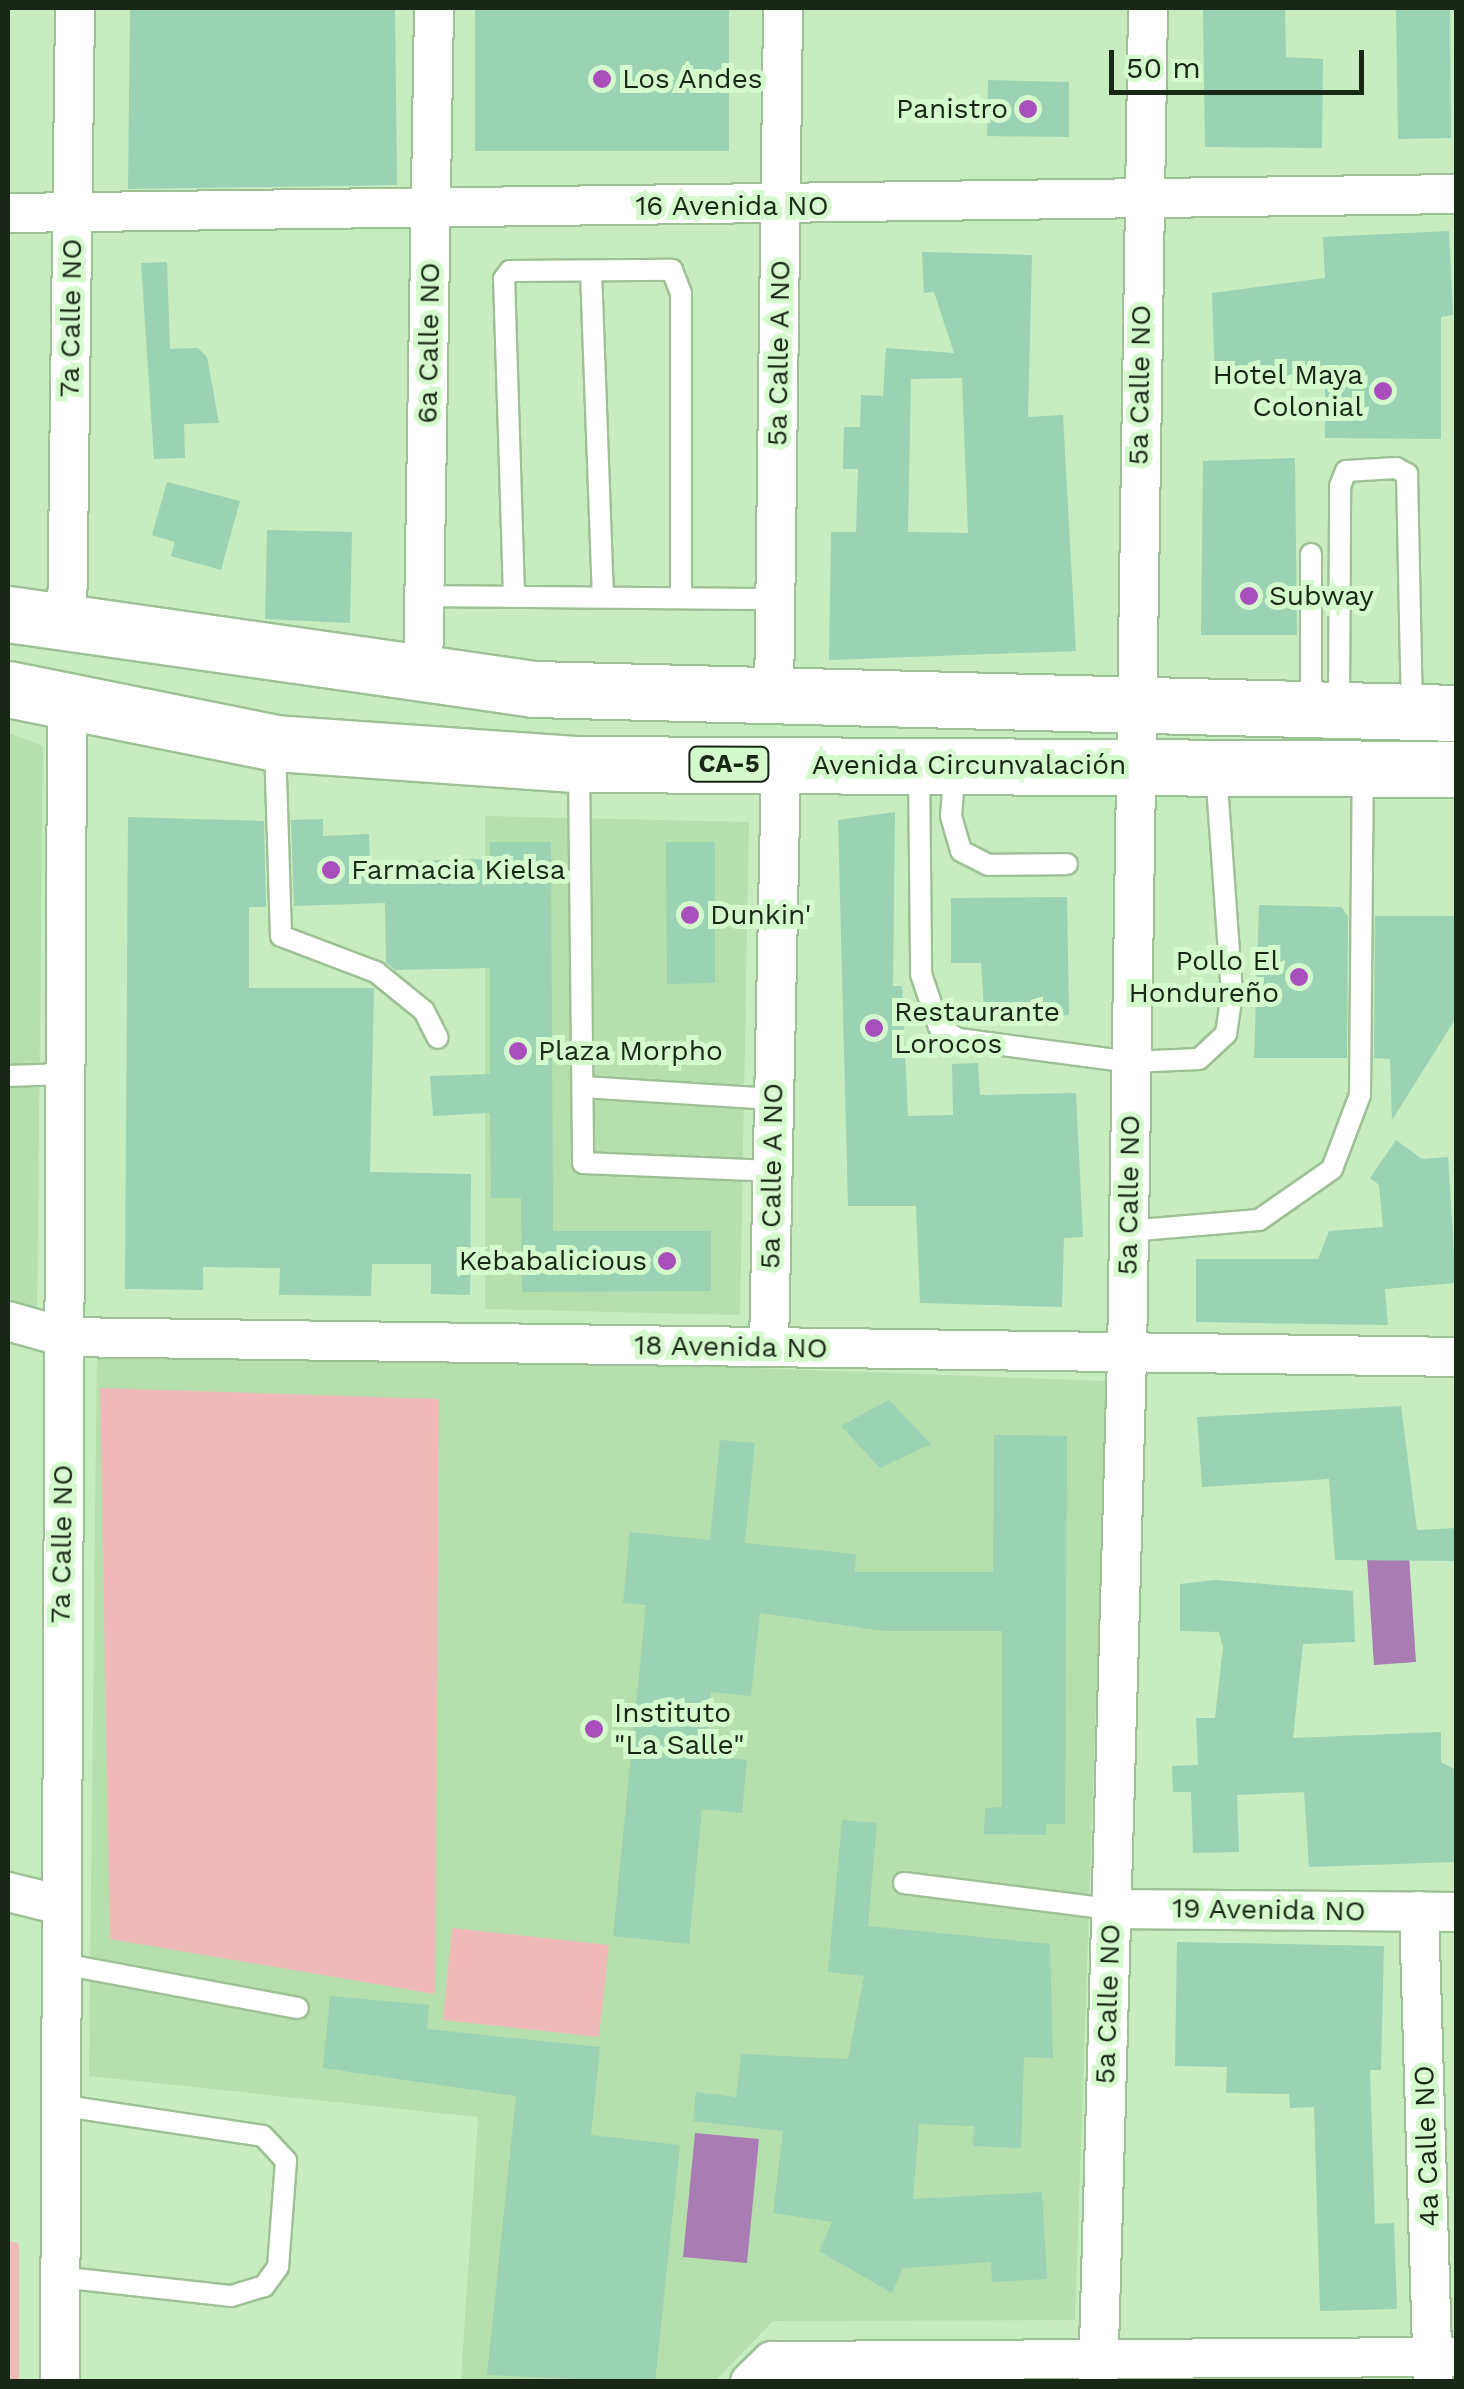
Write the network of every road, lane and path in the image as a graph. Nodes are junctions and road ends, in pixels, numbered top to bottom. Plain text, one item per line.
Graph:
1 (75, 8) edge
2 (434, 8) edge
3 (783, 8) edge
4 (1148, 8) edge
5 (1456, 194) edge
6 (1144, 198) junction
7 (780, 207) junction
8 (431, 208) junction
9 (72, 212) junction
10 (8, 214) edge
11 (590, 271) junction
12 (1311, 554) dead end
13 (8, 592) edge
14 (514, 595) junction
15 (425, 596) junction
16 (603, 597) junction
17 (681, 598) junction
18 (775, 599) junction
19 (8, 614) edge
20 (68, 618) junction
21 (422, 678) junction
22 (8, 688) edge
23 (774, 698) junction
24 (1133, 704) junction
25 (67, 706) junction
26 (1325, 710) junction
27 (1434, 712) edge
28 (274, 743) junction
29 (579, 764) junction
30 (781, 764) junction
31 (937, 765) junction
32 (1132, 766) junction
33 (1216, 766) junction
34 (1362, 767) junction
35 (1456, 769) edge
36 (1067, 864) dead end
37 (438, 1038) dead end
38 (1130, 1062) junction
39 (65, 1074) junction
40 (8, 1076) edge
41 (583, 1087) junction
42 (773, 1099) junction
43 (771, 1171) junction
44 (1128, 1231) junction
45 (8, 1320) edge
46 (64, 1337) junction
47 (769, 1347) junction
48 (1456, 1357) edge
49 (1127, 1358) junction
50 (904, 1883) dead end
51 (8, 1892) edge
52 (56, 1904) junction
53 (1111, 1908) junction
54 (1438, 1912) edge
55 (56, 1963) junction
56 (298, 2008) dead end
57 (58, 2105) junction
58 (59, 2277) junction
59 (1441, 2365) edge
60 (1098, 2369) edge
61 (60, 2382) edge
62 (750, 2382) edge

1 - 9 street, 7a Calle NO
2 - 8 street, 6a Calle NO
3 - 7 street, 5a Calle A NO
4 - 6 street, 5a Calle NO
5 - 6 street, 16 Avenida NO
6 - 7 street, 16 Avenida NO
6 - 24 street, 5a Calle NO
7 - 8 street, 16 Avenida NO
7 - 18 street, 5a Calle A NO
8 - 9 street, 16 Avenida NO
8 - 15 street, 6a Calle NO
9 - 10 street, 16 Avenida NO
9 - 20 street, 7a Calle NO
11 - 14 lane
11 - 16 lane
11 - 17 lane
12 - 26 lane
13 - 20 highway
14 - 15 lane
14 - 16 lane
15 - 21 street, 6a Calle NO
16 - 17 lane
17 - 18 lane
18 - 23 street, 5a Calle A NO
19 - 20 highway
20 - 21 highway
21 - 23 highway
22 - 25 highway, Avenida Circunvalación / CA-5
23 - 24 highway
24 - 26 highway
24 - 32 street, 5a Calle NO
25 - 28 highway, Avenida Circunvalación / CA-5
25 - 39 street, 7a Calle NO
26 - 27 highway
26 - 27 lane
28 - 29 highway, Avenida Circunvalación / CA-5
28 - 37 lane
29 - 30 highway, Avenida Circunvalación / CA-5
29 - 41 lane
30 - 31 highway, Avenida Circunvalación / CA-5
30 - 42 street, 5a Calle A NO
31 - 32 highway, Avenida Circunvalación / CA-5
31 - 36 lane
31 - 38 lane
32 - 33 highway, Avenida Circunvalación / CA-5
32 - 38 street, 5a Calle NO
33 - 34 highway, Avenida Circunvalación / CA-5
33 - 38 lane
34 - 35 highway, Avenida Circunvalación / CA-5
34 - 44 lane
38 - 44 street, 5a Calle NO
39 - 40 lane
39 - 46 street, 7a Calle NO
41 - 42 lane
41 - 43 lane
42 - 43 street, 5a Calle A NO
43 - 47 street, 5a Calle A NO
44 - 49 street, 5a Calle NO
45 - 46 street, 18 Avenida NO
46 - 47 street, 18 Avenida NO
46 - 52 street, 7a Calle NO
47 - 49 street, 18 Avenida NO
48 - 49 street, 18 Avenida NO
49 - 53 street, 5a Calle NO
50 - 53 lane, 19 Avenida NO
51 - 52 street
52 - 55 street, 7a Calle NO
53 - 54 street, 19 Avenida NO
53 - 60 street, 5a Calle NO
54 - 59 street, 4a Calle NO
55 - 56 lane
55 - 57 street, 7a Calle NO
57 - 58 street, 7a Calle NO
57 - 58 lane
58 - 61 street, 7a Calle NO
59 - 60 street
60 - 62 street

